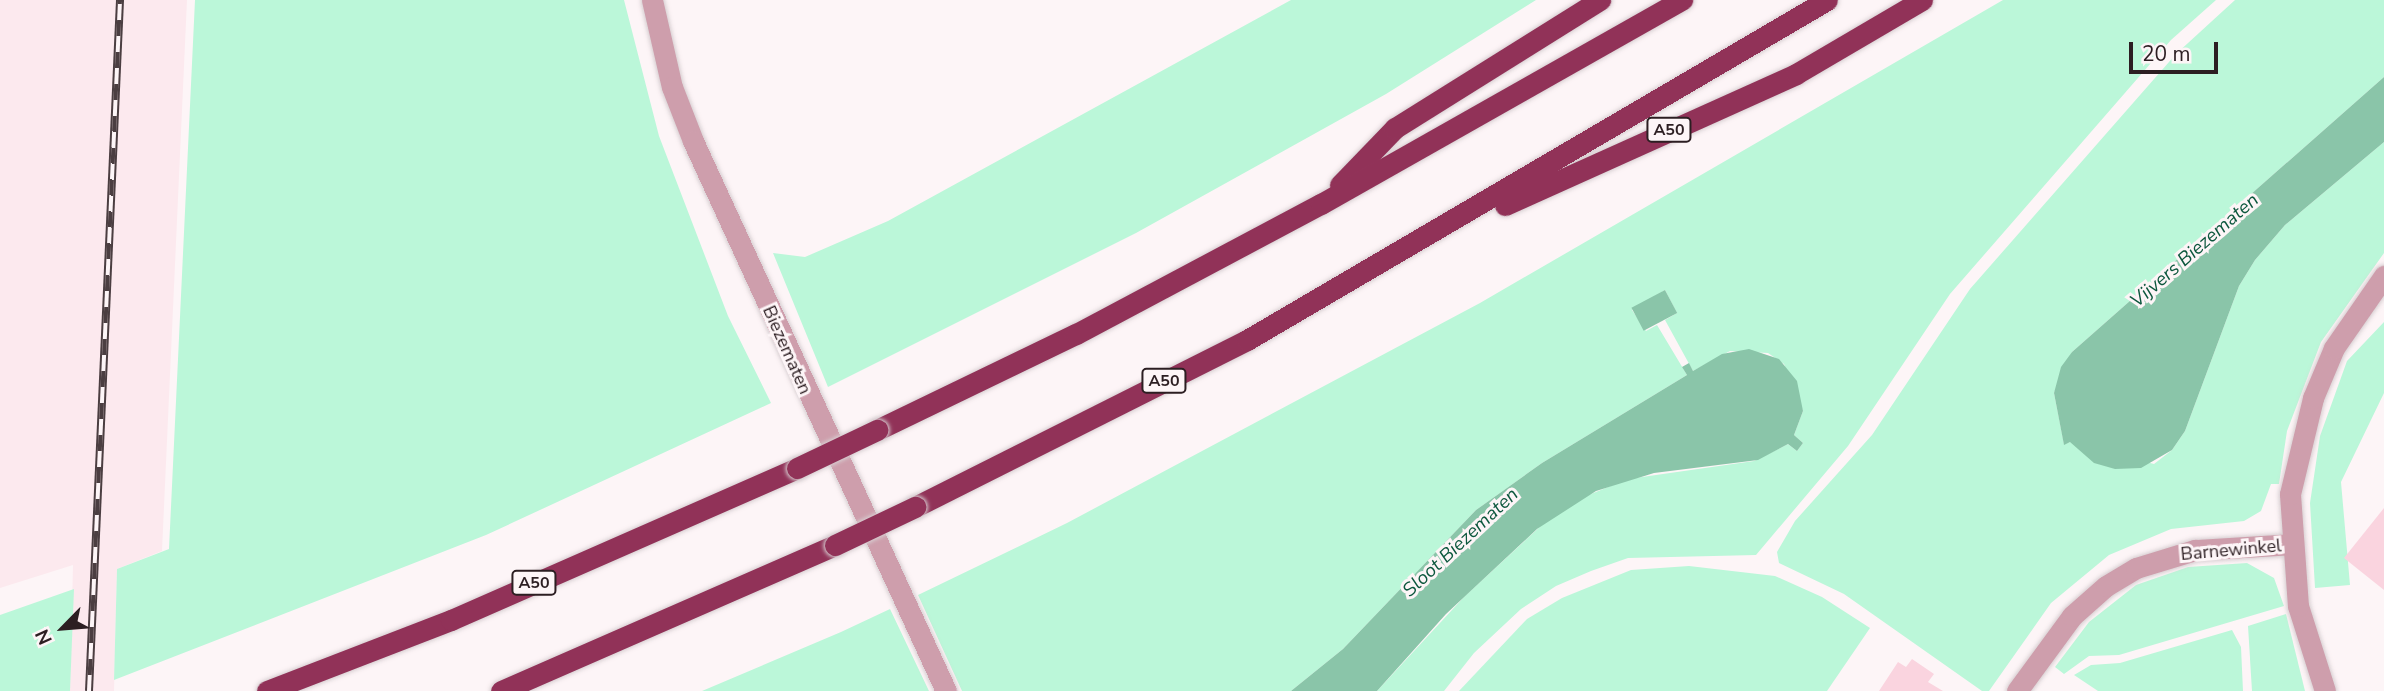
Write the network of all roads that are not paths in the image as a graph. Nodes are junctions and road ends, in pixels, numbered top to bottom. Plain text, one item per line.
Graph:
1 (652, 0) edge
2 (1600, 0) edge
3 (1682, 0) edge
4 (1827, 0) edge
5 (1922, 0) edge
6 (1321, 204) junction
7 (1410, 247) junction
8 (2384, 276) edge
9 (2292, 544) junction
10 (267, 691) edge
11 (501, 691) edge
12 (946, 691) edge
13 (2017, 691) edge
14 (2326, 691) edge

1 - 12 street, Biezematen
2 - 6 highway, A50
3 - 6 highway, A50
4 - 7 highway, A50
5 - 7 highway, A50
6 - 10 highway, A50, bridge
7 - 11 highway, A50, bridge
8 - 9 street
9 - 13 street, Barnewinkel
9 - 14 street

